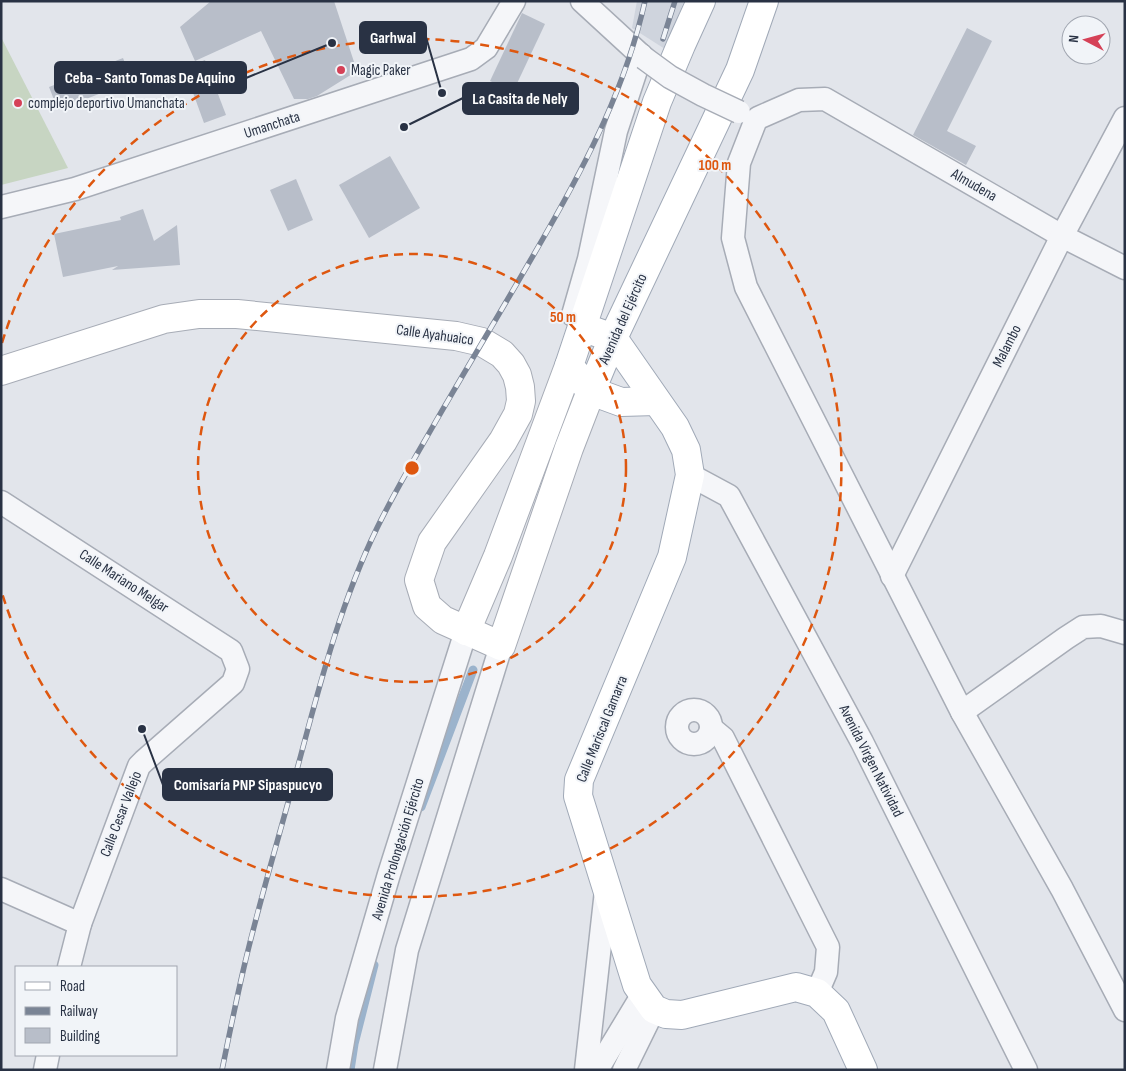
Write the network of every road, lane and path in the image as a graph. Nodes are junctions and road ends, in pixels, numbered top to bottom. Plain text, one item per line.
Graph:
1 (514, 1) edge
2 (582, 1) edge
3 (701, 1) edge
4 (764, 1) edge
5 (642, 56) junction
6 (747, 117) junction
7 (1125, 118) edge
8 (1, 207) edge
9 (1062, 236) junction
10 (1125, 268) edge
11 (582, 327) junction
12 (613, 338) junction
13 (569, 366) junction
14 (1, 371) edge
15 (591, 391) junction
16 (656, 400) junction
17 (690, 476) junction
18 (1, 502) edge
19 (892, 576) junction
20 (466, 631) junction
21 (1125, 633) edge
22 (501, 646) junction
23 (238, 669) joint
24 (962, 712) junction
25 (711, 728) dead end
26 (606, 887) junction
27 (1, 889) edge
28 (80, 924) junction
29 (69, 966) edge
30 (817, 993) junction
31 (648, 1001) junction
32 (1125, 1010) edge
33 (48, 1056) edge
34 (44, 1070) edge
35 (338, 1070) edge
36 (385, 1070) edge
37 (586, 1070) edge
38 (597, 1070) edge
39 (624, 1070) edge
40 (863, 1070) edge
41 (1026, 1070) edge

1 - 8 street, Umanchata
2 - 5 street
3 - 11 main road
4 - 12 main road, Avenida del Ejército
5 - 6 street, bridge
5 - 13 street
6 - 9 street, Almudena
6 - 19 street
7 - 9 street, Malambo
9 - 10 street, Almudena
9 - 19 street, Malambo
11 - 12 main road
11 - 13 main road
12 - 15 main road, Avenida del Ejército
12 - 16 main road
13 - 15 main road
13 - 20 main road
14 - 20 main road, Calle Ayahuaico
15 - 16 main road
15 - 22 main road, Avenida del Ejército
16 - 17 main road
17 - 26 main road, Calle Mariscal Gamarra
17 - 41 street, Avenida Virgen Natividad
18 - 23 street, Calle Mariano Melgar
19 - 24 street
20 - 22 main road, Calle Ayahuaico
20 - 35 street, Avenida Prolongación Ejército
21 - 24 street
22 - 36 street
23 - 28 street, Calle Cesar Vallejo
24 - 32 street
25 - 30 street
26 - 31 main road, Calle Mariscal Gamarra
26 - 37 street
27 - 28 street
28 - 29 street, Calle Cesar Vallejo
30 - 31 main road
30 - 40 main road
31 - 38 street
31 - 39 street
33 - 34 street

